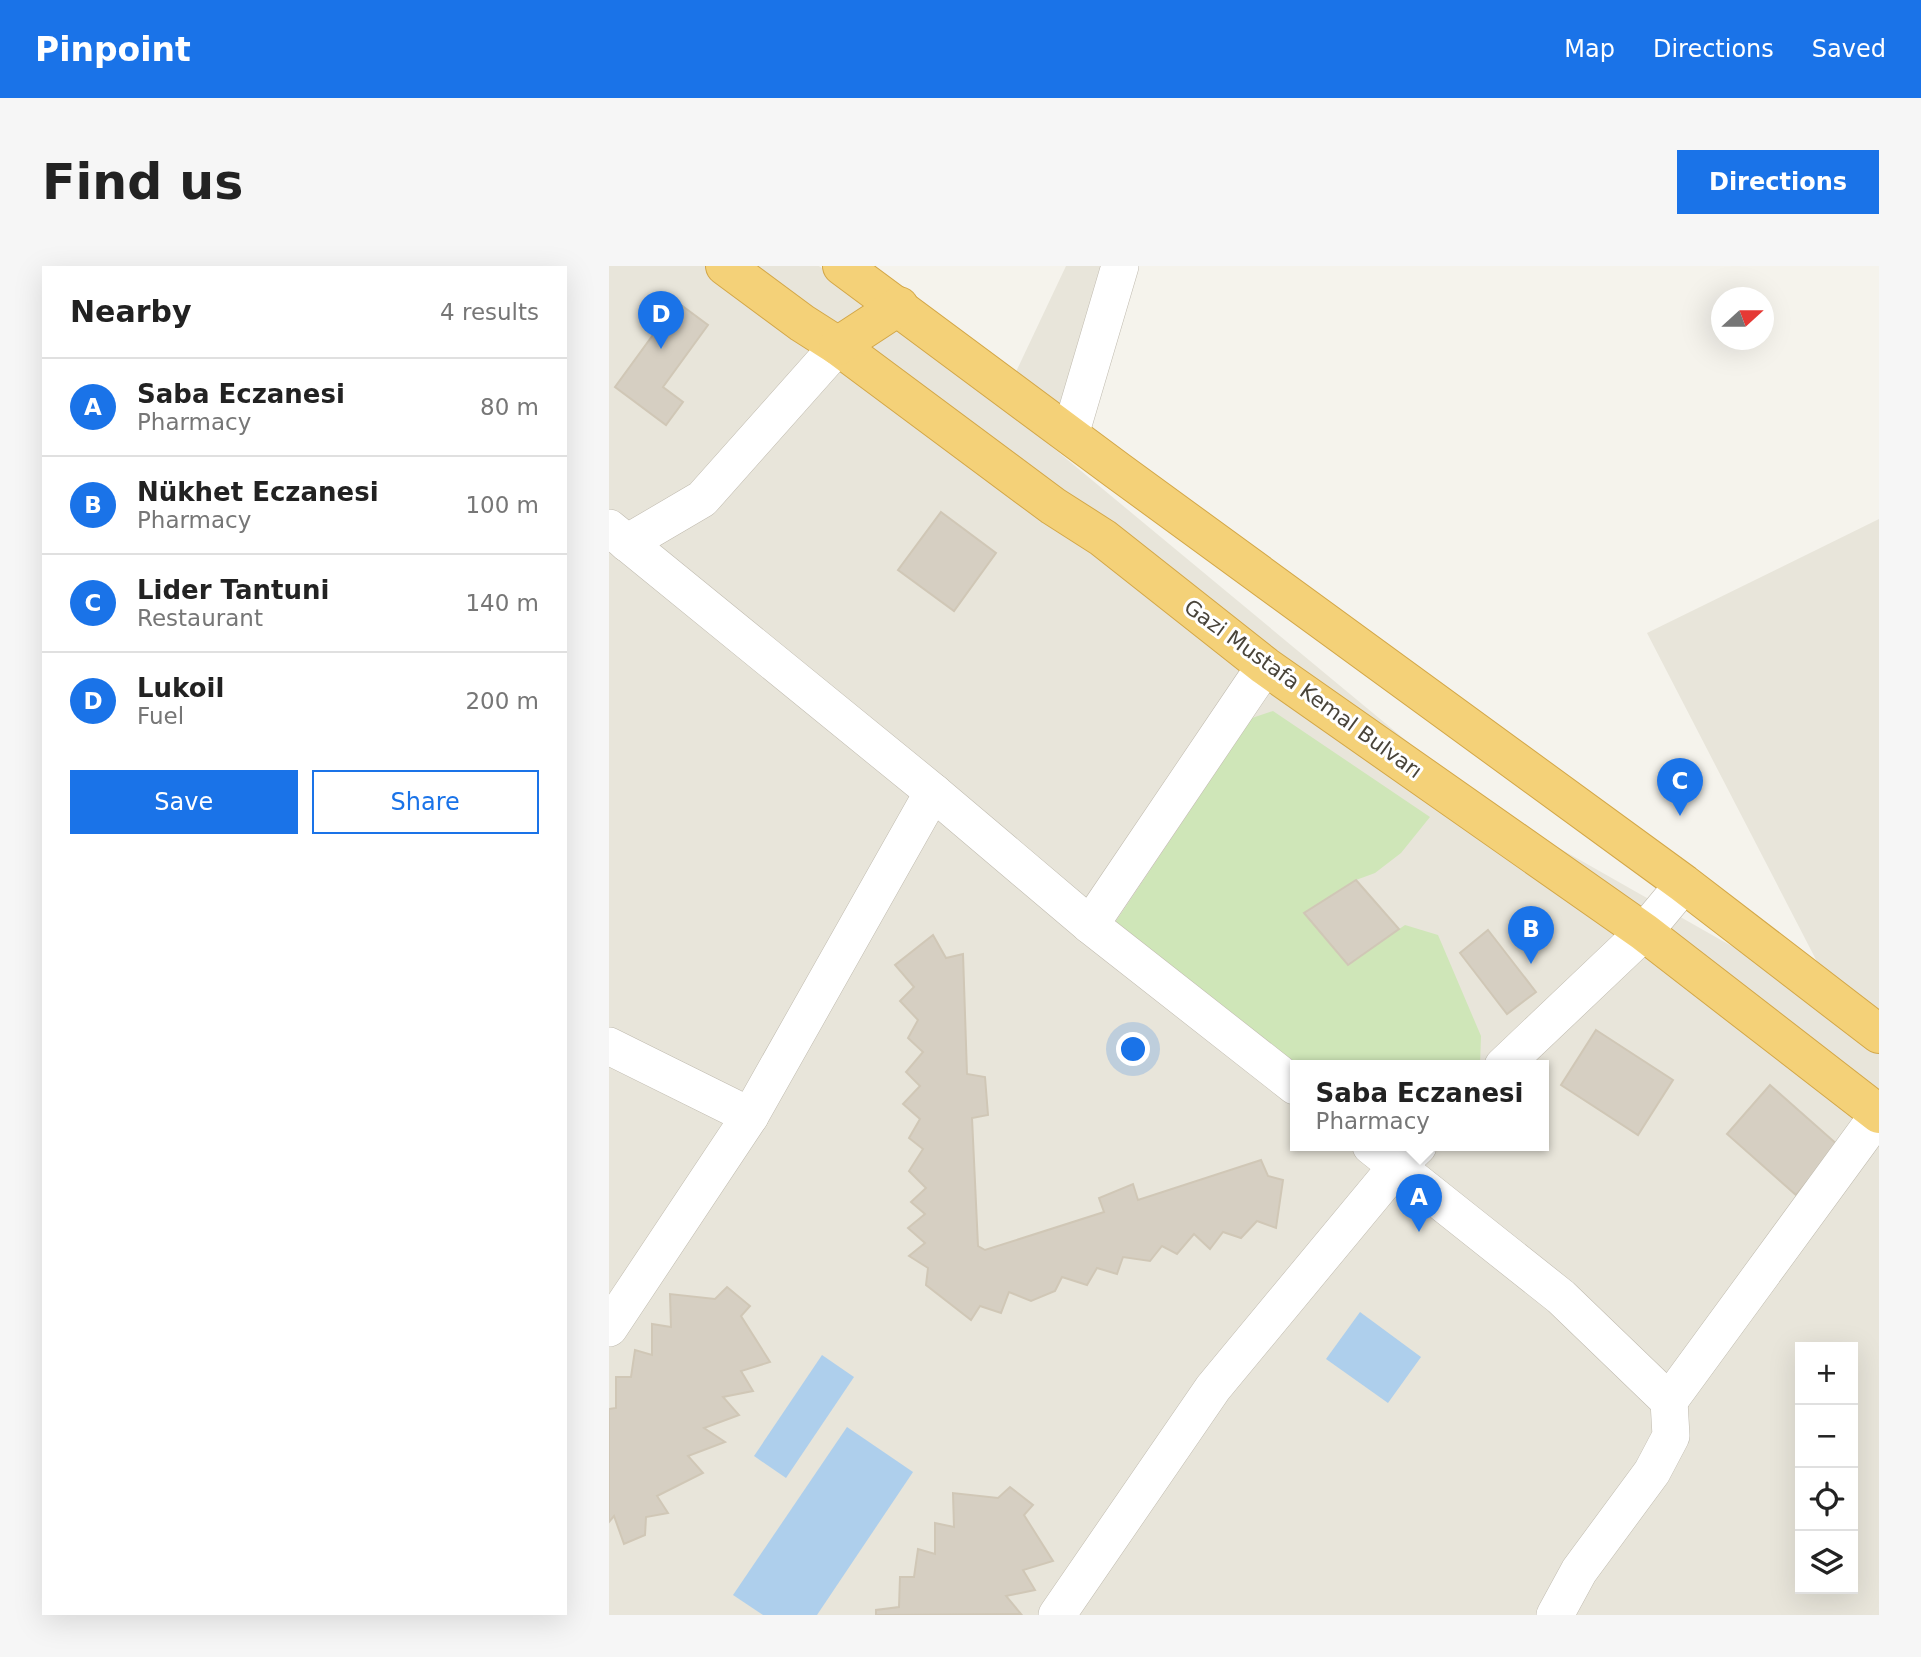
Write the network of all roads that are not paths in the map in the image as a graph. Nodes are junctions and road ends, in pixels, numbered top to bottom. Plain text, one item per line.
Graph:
1 (725, 266) edge
2 (842, 266) edge
3 (1120, 266) edge
4 (899, 306) junction
5 (838, 346) junction
6 (1070, 435) junction
7 (618, 536) edge
8 (1265, 666) junction
9 (933, 793) junction
10 (1684, 884) junction
11 (1090, 925) junction
12 (1644, 932) junction
13 (1874, 1022) edge
14 (609, 1046) edge
15 (1509, 1060) edge
16 (1290, 1082) edge
17 (1879, 1114) edge
18 (750, 1116) junction
19 (1396, 1153) edge
20 (609, 1328) edge
21 (1669, 1401) junction
22 (1070, 1611) edge
23 (1555, 1615) edge

1 - 5 highway, Gazi Mustafa Kemal Bulvarı
2 - 4 highway
3 - 6 street
4 - 5 highway
4 - 6 highway
5 - 7 street
5 - 8 highway, Gazi Mustafa Kemal Bulvarı
6 - 10 highway
7 - 9 street
8 - 11 street
8 - 12 highway, Gazi Mustafa Kemal Bulvarı
9 - 11 street
9 - 18 street
10 - 12 street
10 - 13 highway
11 - 16 street
12 - 15 street
12 - 17 highway, Gazi Mustafa Kemal Bulvarı
14 - 18 street
17 - 21 street
18 - 20 street
19 - 21 street
19 - 22 street
21 - 23 street

